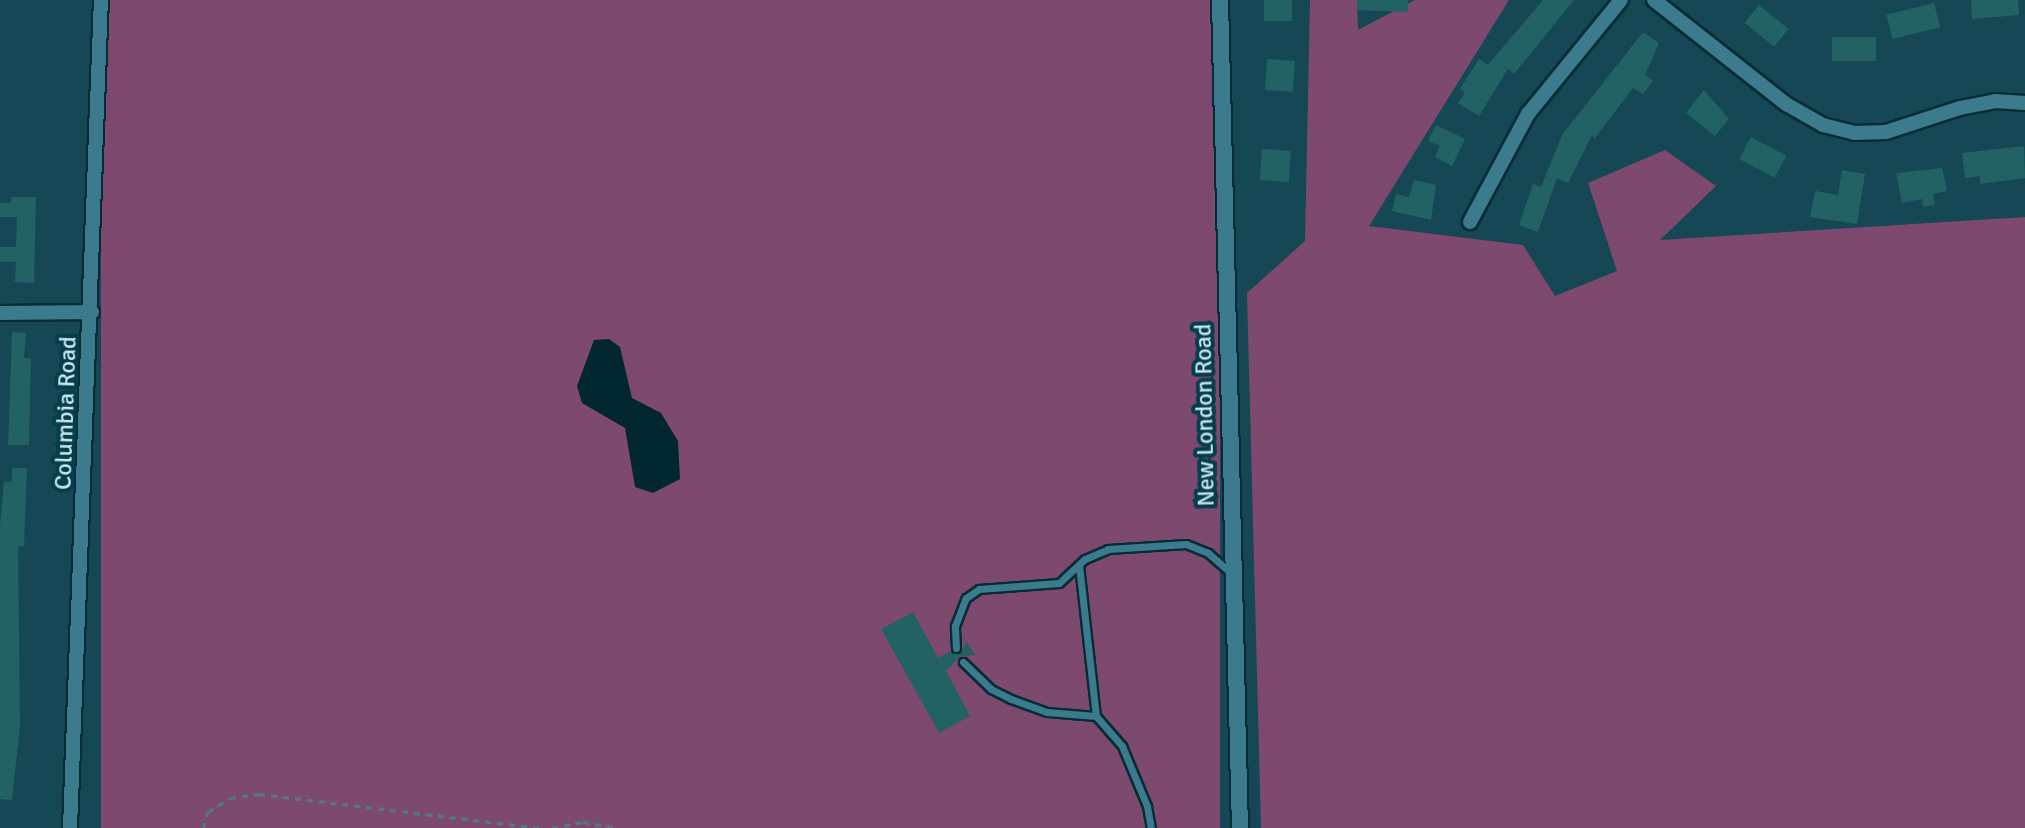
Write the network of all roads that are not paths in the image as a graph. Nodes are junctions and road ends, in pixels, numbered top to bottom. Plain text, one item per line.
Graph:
1 (101, 0) edge
2 (1220, 0) edge
3 (1621, 0) edge
4 (1654, 0) edge
5 (2025, 103) edge
6 (1470, 222) dead end
7 (92, 312) junction
8 (0, 313) edge
9 (1079, 565) junction
10 (1232, 574) junction
11 (956, 648) dead end
12 (963, 662) dead end
13 (1096, 716) junction
14 (70, 828) edge
15 (1151, 828) edge
16 (1240, 828) edge

1 - 7 street, Columbia Road
2 - 10 street, New London Road
3 - 6 street
4 - 5 street
7 - 8 street
7 - 14 street, Columbia Road
9 - 10 lane
9 - 11 lane
9 - 13 lane
10 - 16 street, New London Road
12 - 13 lane
13 - 15 lane

